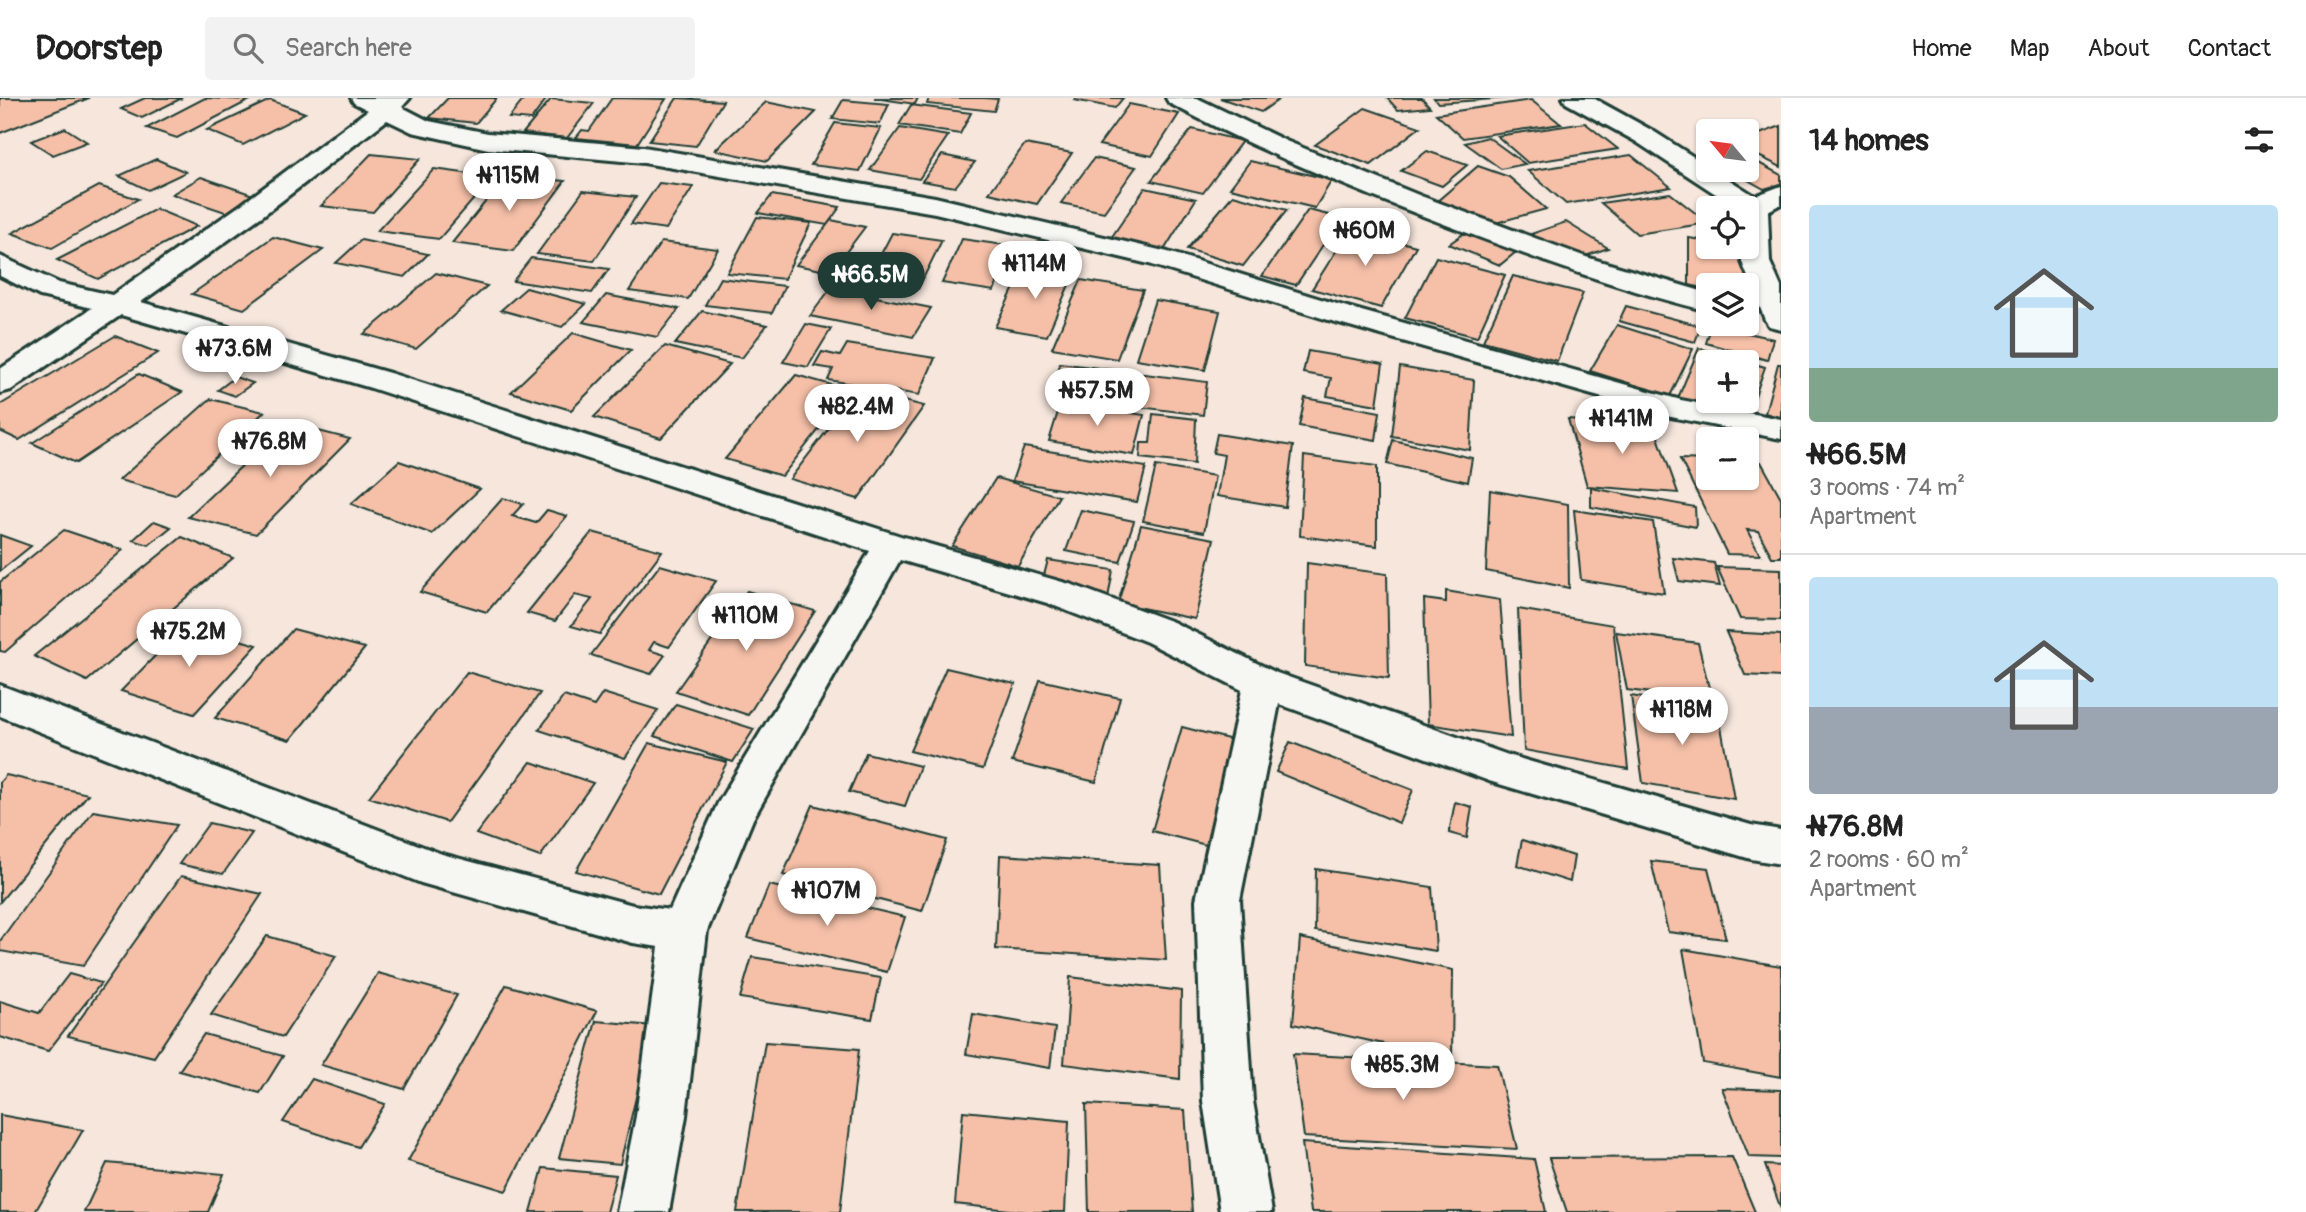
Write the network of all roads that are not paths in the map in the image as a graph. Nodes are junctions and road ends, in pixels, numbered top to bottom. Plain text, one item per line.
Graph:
1 (1178, 98) edge
2 (1575, 98) edge
3 (382, 102) edge
4 (1781, 194) edge
5 (1737, 196) edge
6 (1759, 205) edge
7 (1756, 259) edge
8 (0, 265) edge
9 (1696, 299) edge
10 (118, 305) junction
11 (1759, 315) edge
12 (1781, 320) edge
13 (0, 383) edge
14 (1781, 429) edge
15 (891, 545) junction
16 (1263, 683) junction
17 (0, 700) edge
18 (1781, 847) edge
19 (684, 931) junction
20 (643, 1212) edge
21 (1246, 1212) edge

1 - 9 street
2 - 5 street
3 - 10 street
3 - 14 street
4 - 6 street
7 - 12 street
8 - 10 street
10 - 13 street
10 - 15 street
11 - 12 street
15 - 16 street
15 - 19 street
16 - 18 street
16 - 21 street
17 - 19 street
19 - 20 street

